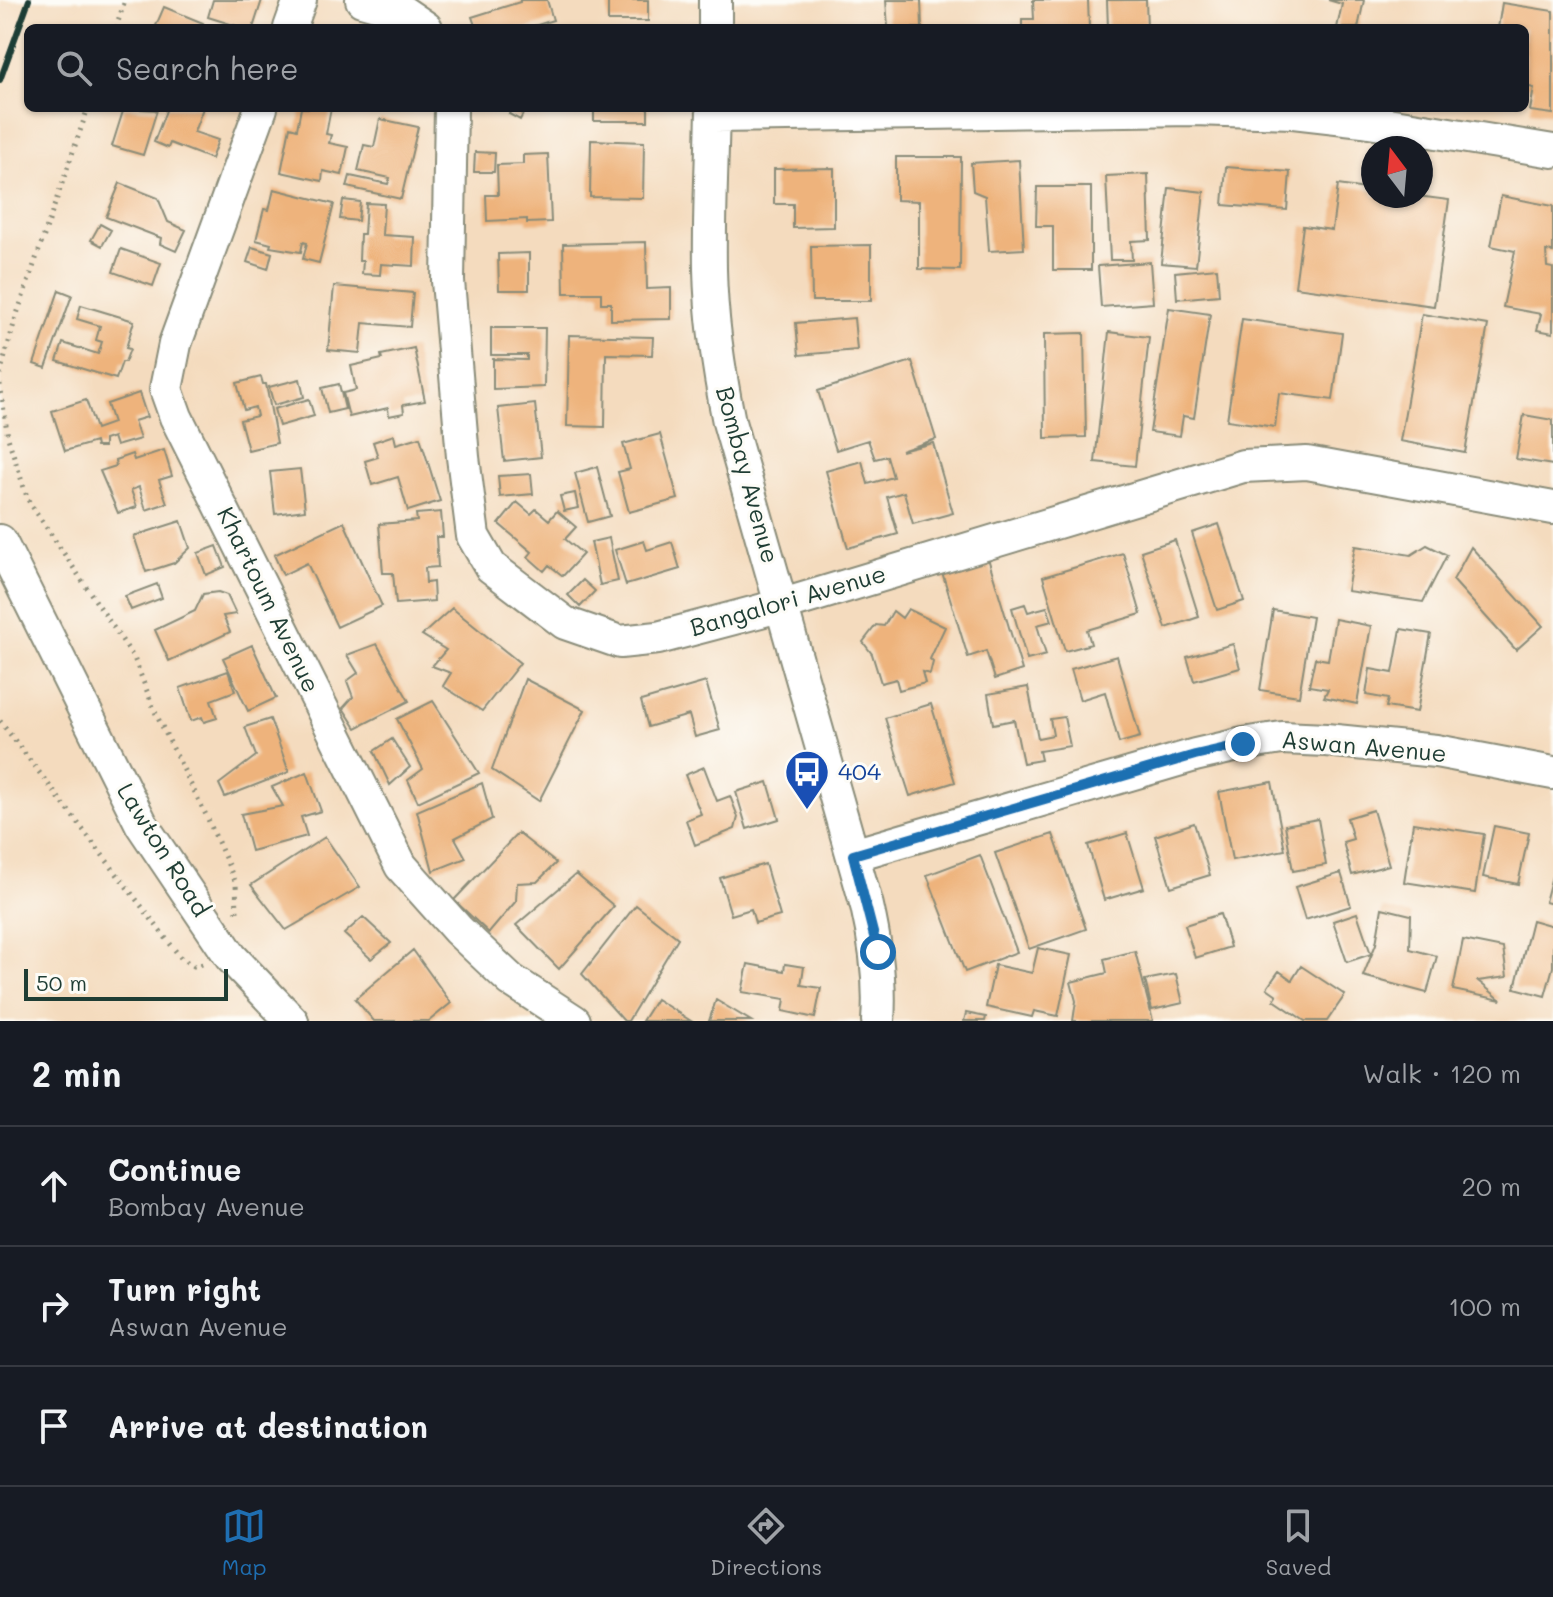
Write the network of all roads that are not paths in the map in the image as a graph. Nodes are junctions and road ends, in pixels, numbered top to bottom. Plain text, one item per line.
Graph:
1 (300, 0) edge
2 (362, 0) edge
3 (715, 0) edge
4 (291, 24) edge
5 (420, 24) edge
6 (715, 24) edge
7 (260, 112) edge
8 (451, 112) edge
9 (713, 112) edge
10 (1293, 112) edge
11 (1553, 151) edge
12 (1553, 508) edge
13 (0, 541) edge
14 (783, 605) junction
15 (1553, 773) edge
16 (853, 855) junction
17 (292, 1021) edge
18 (574, 1021) edge
19 (878, 1021) edge

1 - 4 street
2 - 5 street
3 - 6 street
7 - 18 street, Khartoum Avenue
8 - 14 street, Bangalori Avenue
9 - 14 street, Bombay Avenue
10 - 11 street
12 - 14 street, Bangalori Avenue
13 - 17 street, Lawton Road
14 - 16 street, Bombay Avenue
15 - 16 street, Aswan Avenue
16 - 19 street, Bombay Avenue

